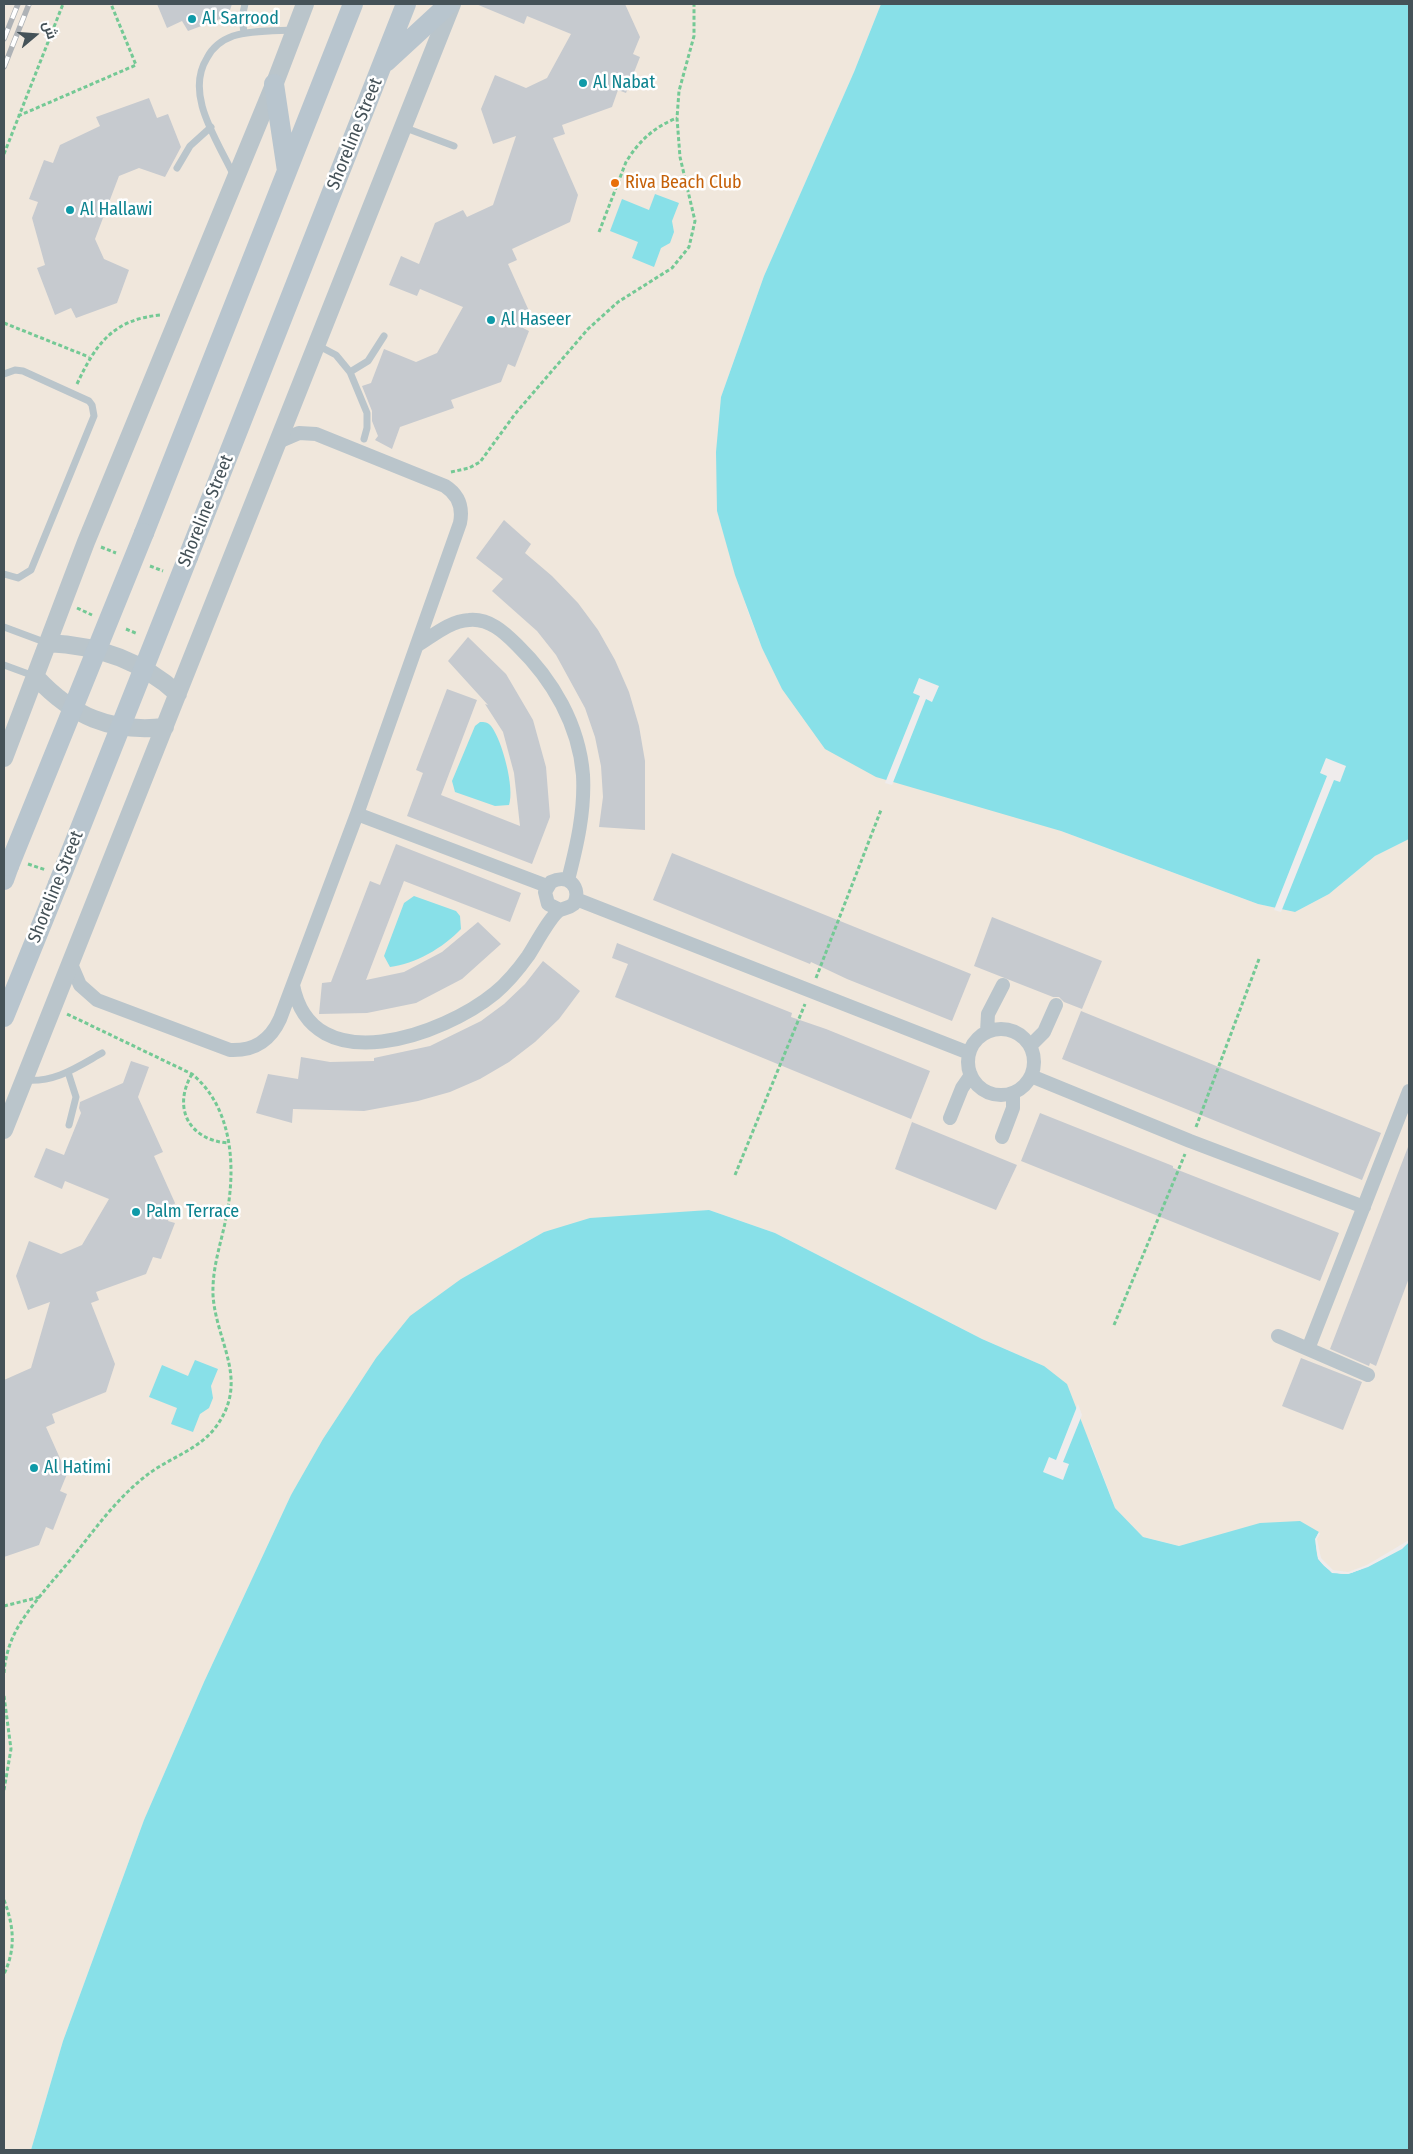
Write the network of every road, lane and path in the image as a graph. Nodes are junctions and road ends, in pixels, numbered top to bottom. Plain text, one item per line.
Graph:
1 (63, 4) edge
2 (111, 4) edge
3 (245, 4) edge
4 (305, 4) edge
5 (353, 4) edge
6 (406, 4) edge
7 (450, 4) edge
8 (694, 4) edge
9 (295, 30) junction
10 (244, 33) junction
11 (382, 66) junction
12 (274, 84) junction
13 (18, 116) junction
14 (677, 118) junction
15 (402, 127) junction
16 (211, 128) junction
17 (454, 146) dead end
18 (4, 154) edge
19 (177, 168) dead end
20 (287, 173) junction
21 (235, 178) junction
22 (599, 232) dead end
23 (178, 317) junction
24 (4, 324) edge
25 (384, 336) dead end
26 (316, 344) junction
27 (89, 357) junction
28 (350, 372) junction
29 (4, 374) edge
30 (73, 393) junction
31 (364, 439) dead end
32 (278, 442) junction
33 (444, 472) dead end
34 (4, 574) edge
35 (63, 602) junction
36 (98, 617) dead end
37 (4, 627) edge
38 (124, 628) dead end
39 (141, 636) dead end
40 (47, 643) junction
41 (418, 645) junction
42 (4, 664) edge
43 (36, 677) junction
44 (178, 694) junction
45 (165, 727) junction
46 (4, 758) edge
47 (880, 810) dead end
48 (357, 814) junction
49 (7, 873) edge
50 (568, 880) junction
51 (547, 886) junction
52 (576, 899) junction
53 (560, 910) junction
54 (1259, 959) dead end
55 (71, 964) junction
56 (1003, 984) dead end
57 (293, 985) junction
58 (811, 990) junction
59 (1056, 1005) dead end
60 (53, 1008) junction
61 (4, 1018) edge
62 (986, 1032) junction
63 (1030, 1046) junction
64 (102, 1053) dead end
65 (968, 1053) junction
66 (68, 1072) junction
67 (192, 1074) junction
68 (971, 1075) junction
69 (1031, 1076) junction
70 (24, 1080) junction
71 (1409, 1091) edge
72 (1013, 1093) junction
73 (950, 1118) dead end
74 (69, 1125) dead end
75 (4, 1130) edge
76 (1002, 1137) dead end
77 (1190, 1141) junction
78 (228, 1143) junction
79 (735, 1175) dead end
80 (1364, 1207) junction
81 (1114, 1325) dead end
82 (1278, 1336) dead end
83 (1308, 1349) junction
84 (1368, 1375) dead end
85 (40, 1597) junction
86 (4, 1606) edge
87 (4, 1673) edge
88 (4, 1696) edge
89 (4, 1703) edge
90 (4, 1790) edge
91 (4, 1900) edge
92 (4, 1974) edge

1 - 13 path
2 - 13 path
3 - 10 lane
4 - 9 street
5 - 20 main road
6 - 11 main road, Shoreline Street
7 - 11 main road
7 - 15 street
8 - 14 path
9 - 10 lane
9 - 12 street
10 - 16 lane
11 - 61 main road, Shoreline Street, bridge
12 - 20 main road
12 - 21 street
13 - 18 path
14 - 22 path
14 - 33 path
15 - 17 lane
15 - 26 street
16 - 19 lane
16 - 21 lane
20 - 49 main road, bridge
21 - 23 street
23 - 27 path
23 - 35 street
24 - 27 path
25 - 28 lane
26 - 28 lane
26 - 32 street
27 - 30 path
28 - 31 lane
29 - 30 lane
30 - 34 lane
32 - 41 street
32 - 44 street
35 - 36 path
35 - 40 street
37 - 40 lane
38 - 39 path
40 - 43 street
40 - 44 street
41 - 48 street
41 - 50 street
42 - 43 lane
43 - 45 street
43 - 46 street
44 - 45 street
45 - 55 street
47 - 58 path
48 - 51 street
48 - 57 street
50 - 51 street
50 - 52 street
51 - 53 street
52 - 53 street
52 - 58 street
53 - 57 street
54 - 77 path
55 - 57 street
55 - 60 street
56 - 62 street
58 - 65 street
58 - 79 path
59 - 63 street
60 - 67 path
60 - 70 street
62 - 63 street
62 - 65 street
63 - 69 street
64 - 66 lane
65 - 68 street
66 - 70 lane
66 - 74 lane
67 - 78 path
67 - 78 path
68 - 72 street
68 - 73 street
69 - 72 street
69 - 77 street
70 - 75 street
71 - 80 street
72 - 76 street
77 - 80 street
77 - 81 path
78 - 85 path
80 - 83 street
82 - 83 street
83 - 84 street
85 - 86 path
85 - 87 path
88 - 89 path
89 - 90 path
91 - 92 path

